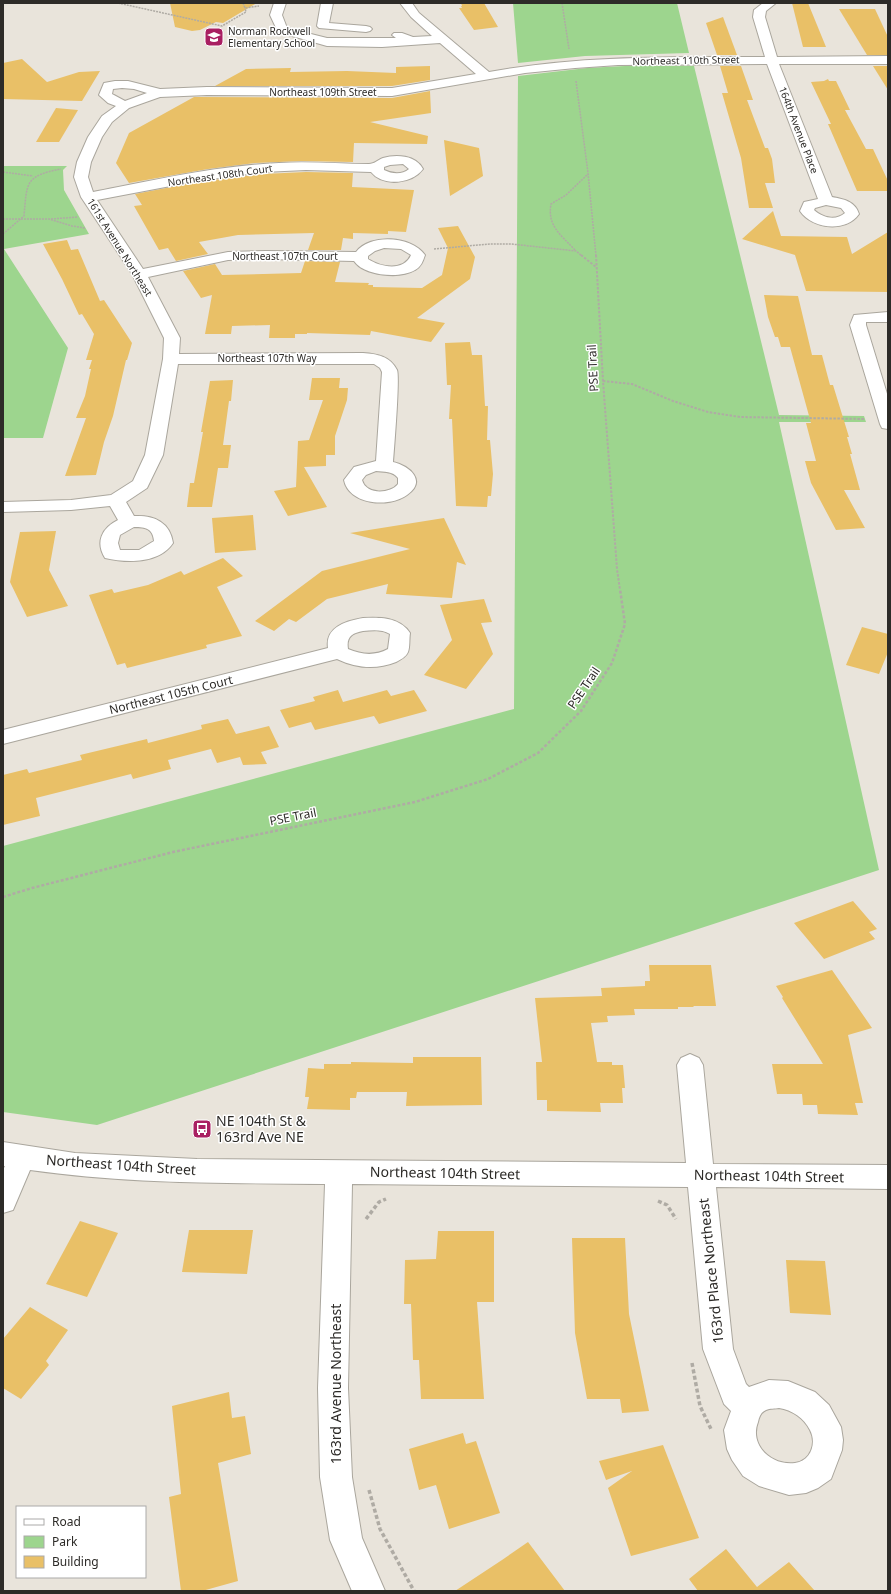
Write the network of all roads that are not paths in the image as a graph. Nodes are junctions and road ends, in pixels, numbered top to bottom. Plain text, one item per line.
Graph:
1 (280, 3) edge
2 (327, 3) edge
3 (406, 3) edge
4 (748, 3) edge
5 (766, 6) edge
6 (323, 26) junction
7 (282, 30) junction
8 (442, 39) junction
9 (411, 40) junction
10 (772, 60) junction
11 (888, 60) edge
12 (486, 76) junction
13 (159, 93) junction
14 (125, 105) junction
15 (376, 168) dead end
16 (88, 197) junction
17 (826, 201) dead end
18 (360, 257) dead end
19 (139, 274) junction
20 (888, 317) edge
21 (171, 359) junction
22 (888, 424) edge
23 (384, 466) dead end
24 (116, 500) junction
25 (3, 506) edge
26 (128, 522) dead end
27 (338, 652) dead end
28 (3, 737) edge
29 (690, 1065) dead end
30 (13, 1156) edge
31 (339, 1172) junction
32 (701, 1175) junction
33 (888, 1177) edge
34 (3, 1200) edge
35 (748, 1406) dead end
36 (369, 1591) edge

1 - 7 street
2 - 6 street
3 - 8 street
4 - 5 street
5 - 10 street, 164th Avenue Place
6 - 7 street
6 - 9 street
7 - 9 street
8 - 9 street
8 - 12 street
10 - 11 street, Northeast 110th Street
10 - 12 street, Northeast 110th Street
10 - 17 street, 164th Avenue Place
12 - 13 street, Northeast 109th Street
13 - 14 street, 161st Avenue Northeast
13 - 14 street
14 - 16 street, 161st Avenue Northeast
15 - 16 street, Northeast 108th Court
16 - 19 street, 161st Avenue Northeast
18 - 19 street, Northeast 107th Court
19 - 21 street, 161st Avenue Northeast
20 - 22 street
21 - 23 street, Northeast 107th Way
21 - 24 street, 161st Avenue Northeast
24 - 25 street
24 - 26 street
27 - 28 street, Northeast 105th Court
29 - 32 street, 163rd Place Northeast
30 - 31 street, Northeast 104th Street
30 - 34 street
31 - 32 street, Northeast 104th Street
31 - 36 street, 163rd Avenue Northeast
32 - 33 street, Northeast 104th Street
32 - 35 street, 163rd Place Northeast

